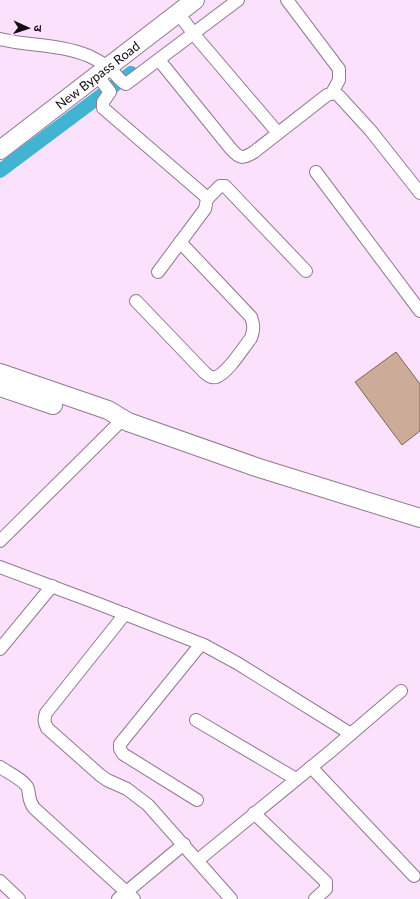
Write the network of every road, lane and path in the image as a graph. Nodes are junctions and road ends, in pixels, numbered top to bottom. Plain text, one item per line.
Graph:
1 (195, 0) edge
2 (238, 0) edge
3 (287, 0) edge
4 (188, 25) junction
5 (0, 39) edge
6 (159, 60) junction
7 (110, 79) junction
8 (332, 93) junction
9 (278, 133) junction
10 (0, 150) edge
11 (316, 172) dead end
12 (420, 193) edge
13 (207, 199) junction
14 (180, 242) junction
15 (306, 271) dead end
16 (158, 272) dead end
17 (136, 300) dead end
18 (420, 311) edge
19 (0, 373) edge
20 (0, 387) edge
21 (124, 421) junction
22 (420, 518) edge
23 (0, 541) edge
24 (0, 567) edge
25 (52, 586) junction
26 (125, 614) junction
27 (201, 644) junction
28 (0, 648) edge
29 (400, 691) dead end
30 (196, 720) dead end
31 (351, 734) junction
32 (0, 767) edge
33 (311, 767) junction
34 (296, 779) junction
35 (197, 800) dead end
36 (254, 813) junction
37 (184, 844) junction
38 (198, 860) junction
39 (414, 876) dead end
40 (0, 881) edge
41 (126, 897) edge
42 (19, 899) edge
43 (231, 899) edge
44 (316, 899) edge

1 - 4 street, New Bypass Road
2 - 4 street
3 - 8 street
4 - 6 street
4 - 7 street, New Bypass Road
4 - 9 street
5 - 7 street
6 - 7 street
6 - 9 street
7 - 10 street, New Bypass Road
7 - 13 street
8 - 9 street
8 - 12 street
11 - 18 street
13 - 14 street
13 - 15 street
14 - 16 street
14 - 17 street
19 - 21 street
20 - 21 street
21 - 22 street
21 - 23 street
24 - 25 street
25 - 26 street
25 - 28 street
26 - 27 street
26 - 37 street
27 - 31 street
27 - 35 street
29 - 31 street
30 - 34 street
31 - 33 street
32 - 41 street
33 - 34 street
33 - 39 street
34 - 36 street
36 - 38 street
36 - 44 street
37 - 38 street
37 - 41 street
38 - 43 street
40 - 42 street

